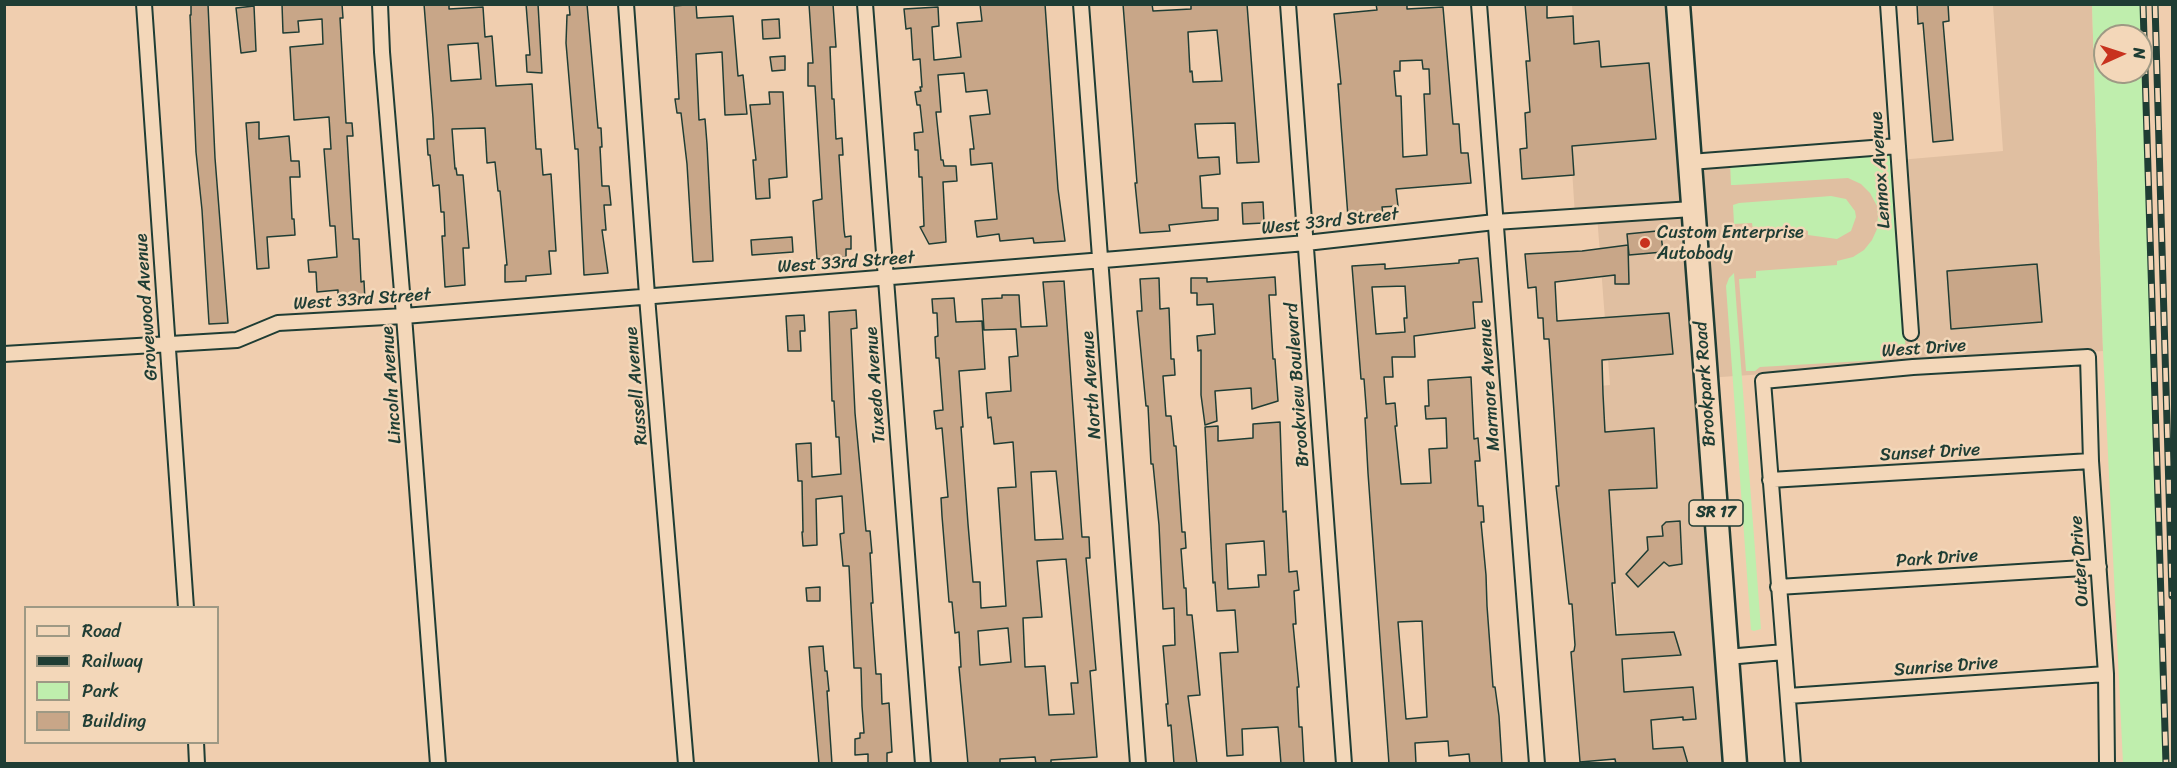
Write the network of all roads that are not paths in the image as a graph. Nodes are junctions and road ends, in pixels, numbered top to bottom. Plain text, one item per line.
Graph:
1 (144, 4) edge
2 (380, 4) edge
3 (626, 4) edge
4 (865, 4) edge
5 (1082, 4) edge
6 (1288, 4) edge
7 (1479, 4) edge
8 (1678, 4) edge
9 (1888, 4) edge
10 (1898, 146) junction
11 (1690, 162) junction
12 (1692, 209) junction
13 (1496, 222) junction
14 (1306, 243) junction
15 (1101, 261) junction
16 (886, 278) junction
17 (647, 296) junction
18 (404, 316) junction
19 (1911, 333) dead end
20 (168, 343) junction
21 (4, 354) edge
22 (2088, 357) joint
23 (2091, 461) junction
24 (1770, 480) junction
25 (2098, 567) junction
26 (1778, 587) junction
27 (186, 606) edge
28 (1784, 652) junction
29 (1727, 657) junction
30 (2106, 674) junction
31 (1788, 696) junction
32 (196, 744) edge
33 (197, 764) edge
34 (438, 764) edge
35 (686, 764) edge
36 (923, 764) edge
37 (1138, 764) edge
38 (1344, 764) edge
39 (1537, 764) edge
40 (1735, 764) edge
41 (1793, 764) edge
42 (2107, 764) edge

1 - 20 street, Grovewood Avenue
2 - 18 street, Lincoln Avenue
3 - 17 street, Russell Avenue
4 - 16 street, Tuxedo Avenue
5 - 15 street, North Avenue
6 - 14 street, Brookview Boulevard
7 - 13 street, Marmore Avenue
8 - 11 main road, Brookpark Road / SR 17
9 - 10 street, Lennox Avenue
10 - 11 street
10 - 19 street, Lennox Avenue
11 - 12 main road, Brookpark Road / SR 17
12 - 13 street, West 33rd Street
12 - 29 main road, Brookpark Road / SR 17
13 - 14 street, West 33rd Street
13 - 39 street, Marmore Avenue
14 - 15 street, West 33rd Street
14 - 38 street, Brookview Boulevard
15 - 16 street, West 33rd Street
15 - 37 street, North Avenue
16 - 17 street, West 33rd Street
16 - 36 street, Tuxedo Avenue
17 - 18 street, West 33rd Street
17 - 35 street, Russell Avenue
18 - 20 street, West 33rd Street
18 - 34 street, Lincoln Avenue
20 - 21 street, West 33rd Street
20 - 27 street, Grovewood Avenue
22 - 23 street, Outer Drive
22 - 24 street, West Drive
23 - 24 street, Sunset Drive
23 - 25 street, Outer Drive
24 - 26 street
25 - 26 street, Park Drive
25 - 30 street, Outer Drive
26 - 28 street
28 - 29 street
28 - 31 street
29 - 40 main road, Brookpark Road / SR 17
30 - 31 street, Sunrise Drive
30 - 42 street, Outer Drive
31 - 41 street
32 - 33 street

